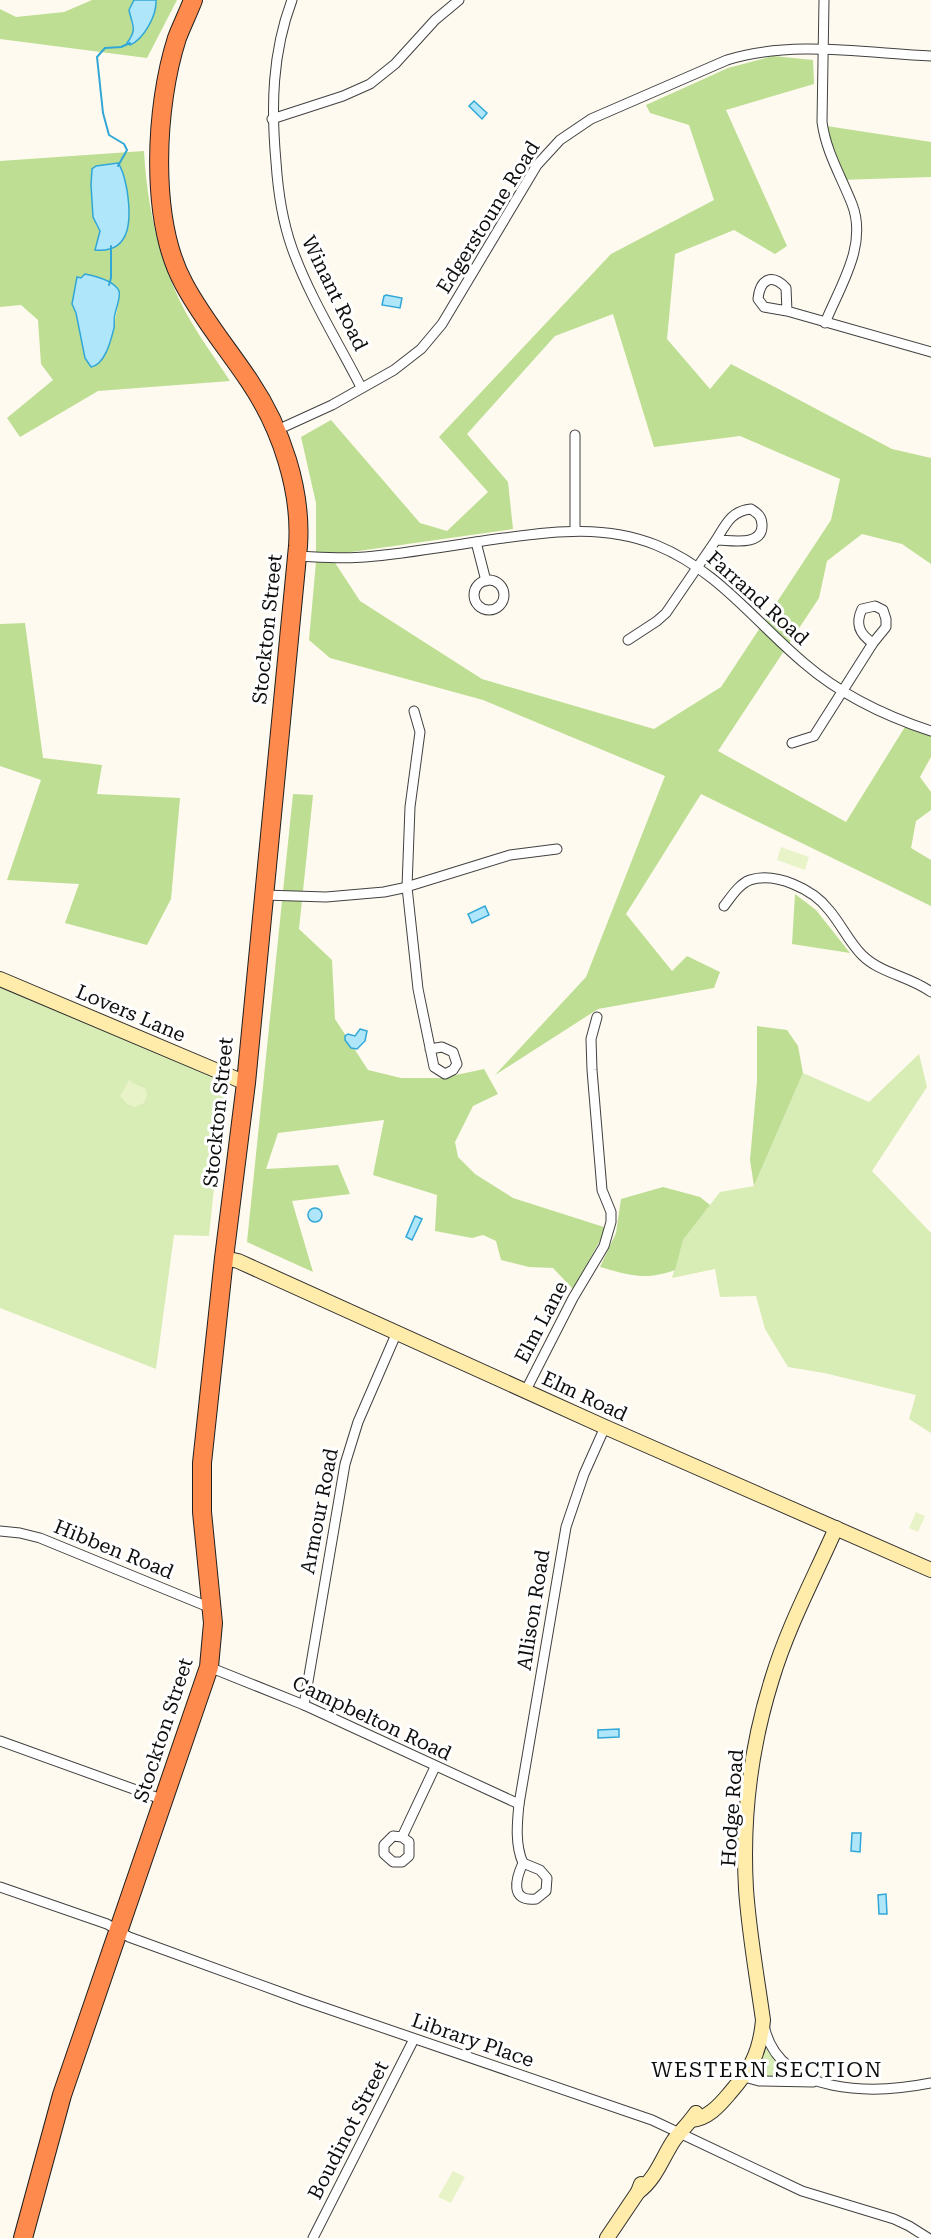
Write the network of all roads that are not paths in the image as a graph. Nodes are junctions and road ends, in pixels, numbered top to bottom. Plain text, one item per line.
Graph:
1 (192, 0) edge
2 (292, 0) edge
3 (459, 0) edge
4 (824, 0) edge
5 (823, 50) junction
6 (931, 56) edge
7 (272, 119) junction
8 (787, 310) dead end
9 (825, 323) junction
10 (931, 352) edge
11 (361, 387) junction
12 (275, 431) junction
13 (575, 435) dead end
14 (575, 530) junction
15 (716, 540) junction
16 (476, 542) junction
17 (297, 556) junction
18 (698, 566) junction
19 (486, 581) dead end
20 (628, 640) dead end
21 (873, 643) dead end
22 (843, 692) junction
23 (414, 711) dead end
24 (931, 731) edge
25 (792, 744) dead end
26 (557, 849) dead end
27 (407, 887) junction
28 (264, 895) junction
29 (724, 906) dead end
30 (0, 979) edge
31 (931, 992) edge
32 (597, 1017) dead end
33 (430, 1049) dead end
34 (246, 1083) junction
35 (224, 1258) junction
36 (397, 1332) junction
37 (526, 1390) junction
38 (605, 1427) junction
39 (836, 1528) junction
40 (0, 1531) edge
41 (931, 1570) edge
42 (212, 1608) junction
43 (209, 1667) junction
44 (304, 1706) junction
45 (0, 1741) edge
46 (435, 1767) junction
47 (164, 1800) junction
48 (519, 1804) junction
49 (402, 1837) dead end
50 (523, 1863) dead end
51 (0, 1887) edge
52 (118, 1930) junction
53 (763, 2020) junction
54 (414, 2039) junction
55 (744, 2077) junction
56 (819, 2082) junction
57 (931, 2083) edge
58 (675, 2140) junction
59 (23, 2238) edge
60 (313, 2238) edge
61 (607, 2238) edge
62 (928, 2238) edge

1 - 12 highway, Stockton Street
2 - 7 street, Winant Road
3 - 7 street
4 - 5 street
5 - 6 street, Edgerstoune Road
5 - 9 street
5 - 11 street, Edgerstoune Road
7 - 11 street, Winant Road
8 - 9 street
9 - 10 street
11 - 12 street, Edgerstoune Road
12 - 17 highway, Stockton Street
13 - 14 street
14 - 16 street, Farrand Road
14 - 18 street, Farrand Road
15 - 15 street
15 - 18 street
16 - 17 street, Farrand Road
16 - 19 street
17 - 28 highway, Stockton Street
18 - 20 street
18 - 22 street, Farrand Road
21 - 22 street
22 - 24 street, Farrand Road
22 - 25 street
23 - 27 street
26 - 27 street
27 - 28 street
27 - 33 street
28 - 34 highway, Stockton Street
29 - 31 street
30 - 34 street, Lovers Lane
32 - 37 street, Elm Lane
34 - 35 highway, Stockton Street
35 - 36 street, Elm Road
35 - 42 highway, Stockton Street
36 - 37 street, Elm Road
36 - 44 street, Armour Road
37 - 38 street, Elm Road
38 - 39 street, Elm Road
38 - 48 street, Allison Road
39 - 41 street, Elm Road
39 - 53 street, Hodge Road
40 - 42 street, Hibben Road
42 - 43 highway, Stockton Street
43 - 44 street, Campbelton Road
43 - 47 highway, Stockton Street
44 - 46 street, Campbelton Road
45 - 47 street
46 - 48 street, Campbelton Road
46 - 49 street
47 - 52 highway, Stockton Street
48 - 50 street, Allison Road
51 - 52 street, Library Place
52 - 54 street, Library Place
52 - 59 highway, Stockton Street
53 - 55 street, Hodge Road
53 - 56 street
54 - 58 street, Library Place
54 - 60 street, Boudinot Street
55 - 56 street
55 - 58 street, Hodge Road
56 - 57 street
58 - 61 street, Hodge Road
58 - 62 street, Library Place

